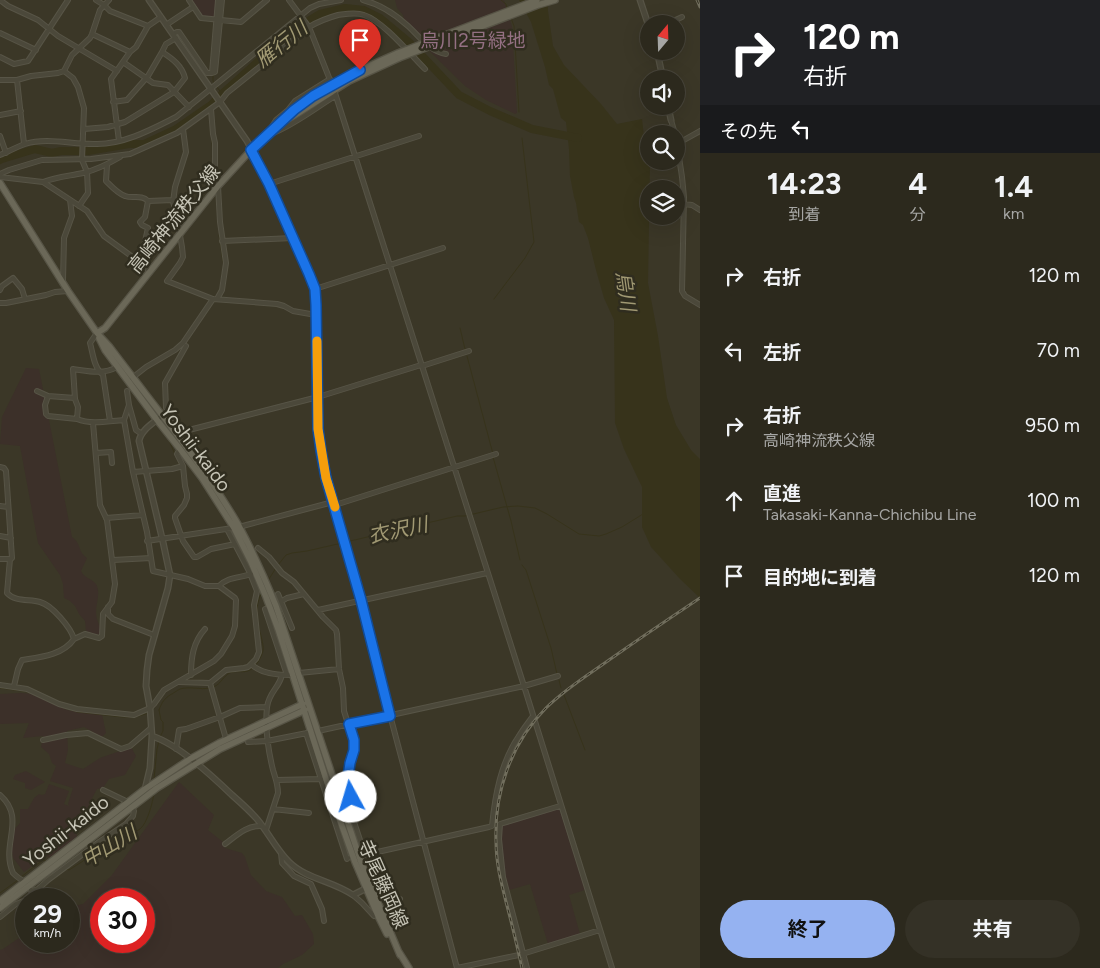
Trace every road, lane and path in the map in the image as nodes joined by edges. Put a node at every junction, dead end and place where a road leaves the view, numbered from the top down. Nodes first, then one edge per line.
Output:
1 (0, 0) edge
2 (68, 0) edge
3 (96, 0) edge
4 (109, 0) edge
5 (149, 0) edge
6 (189, 0) edge
7 (218, 0) edge
8 (222, 0) edge
9 (267, 0) edge
10 (289, 0) edge
11 (341, 0) edge
12 (363, 0) edge
13 (376, 0) edge
14 (549, 0) edge
15 (555, 0) edge
16 (640, 0) edge
17 (538, 2) edge
18 (104, 5) junction
19 (378, 5) junction
20 (193, 7) junction
21 (301, 15) junction
22 (645, 15) edge
23 (161, 17) junction
24 (218, 20) junction
25 (166, 25) junction
26 (148, 26) junction
27 (309, 27) junction
28 (49, 30) junction
29 (0, 33) edge
30 (92, 34) junction
31 (174, 36) junction
32 (79, 48) junction
33 (36, 50) junction
34 (130, 52) junction
35 (162, 52) junction
36 (446, 54) dead end
37 (0, 57) edge
38 (123, 62) junction
39 (425, 69) dead end
40 (64, 71) junction
41 (117, 71) junction
42 (146, 78) junction
43 (0, 80) edge
44 (17, 80) junction
45 (210, 88) junction
46 (174, 92) junction
47 (113, 102) junction
48 (220, 102) junction
49 (189, 107) junction
50 (211, 109) junction
51 (21, 111) junction
52 (0, 115) edge
53 (670, 115) edge
54 (671, 120) joint
55 (116, 125) junction
56 (672, 125) edge
57 (84, 129) junction
58 (183, 129) junction
59 (700, 131) edge
60 (266, 135) junction
61 (0, 136) edge
62 (419, 136) dead end
63 (685, 139) edge
64 (119, 142) junction
65 (24, 144) junction
66 (83, 144) junction
67 (251, 150) junction
68 (6, 153) junction
69 (0, 155) edge
70 (121, 156) junction
71 (354, 156) junction
72 (82, 160) junction
73 (106, 165) junction
74 (87, 172) junction
75 (0, 176) edge
76 (43, 182) junction
77 (0, 184) edge
78 (269, 184) junction
79 (218, 186) junction
80 (70, 200) junction
81 (148, 200) junction
82 (173, 200) junction
83 (685, 204) edge
84 (79, 206) junction
85 (700, 210) edge
86 (684, 225) edge
87 (180, 235) junction
88 (293, 238) junction
89 (222, 241) junction
90 (443, 248) dead end
91 (138, 261) junction
92 (390, 265) junction
93 (150, 271) junction
94 (63, 284) junction
95 (315, 289) junction
96 (0, 290) edge
97 (68, 291) junction
98 (25, 299) junction
99 (215, 299) junction
100 (0, 303) edge
101 (700, 305) edge
102 (316, 315) junction
103 (97, 333) junction
104 (186, 346) dead end
105 (469, 351) dead end
106 (422, 366) junction
107 (117, 367) junction
108 (99, 373) junction
109 (132, 378) junction
110 (37, 391) dead end
111 (127, 391) dead end
112 (48, 396) junction
113 (318, 397) junction
114 (75, 398) junction
115 (130, 406) junction
116 (168, 411) junction
117 (159, 418) junction
118 (78, 419) junction
119 (124, 420) junction
120 (110, 421) junction
121 (93, 423) junction
122 (142, 434) junction
123 (180, 449) junction
124 (96, 452) junction
125 (496, 454) dead end
126 (112, 463) dead end
127 (183, 466) junction
128 (0, 467) edge
129 (454, 467) junction
130 (146, 470) junction
131 (133, 472) junction
132 (334, 503) junction
133 (0, 506) edge
134 (8, 507) junction
135 (143, 515) junction
136 (106, 518) junction
137 (233, 528) junction
138 (181, 535) junction
139 (0, 536) edge
140 (11, 538) junction
141 (162, 538) junction
142 (148, 541) junction
143 (235, 544) junction
144 (258, 548) dead end
145 (151, 558) junction
146 (0, 559) edge
147 (10, 559) junction
148 (113, 560) junction
149 (487, 573) junction
150 (251, 574) junction
151 (170, 575) junction
152 (219, 586) junction
153 (278, 594) dead end
154 (304, 594) junction
155 (361, 600) junction
156 (282, 601) junction
157 (108, 607) junction
158 (265, 609) dead end
159 (318, 610) junction
160 (292, 628) dead end
161 (205, 629) dead end
162 (154, 635) junction
163 (74, 639) junction
164 (251, 664) junction
165 (339, 669) junction
166 (299, 673) junction
167 (191, 675) junction
168 (282, 675) junction
169 (290, 675) junction
170 (558, 676) dead end
171 (180, 682) junction
172 (210, 683) junction
173 (0, 685) edge
174 (14, 686) junction
175 (524, 686) junction
176 (309, 705) junction
177 (267, 707) junction
178 (150, 708) junction
179 (302, 708) junction
180 (390, 716) junction
181 (533, 716) junction
182 (220, 717) junction
183 (267, 724) junction
184 (349, 724) junction
185 (152, 728) junction
186 (312, 732) junction
187 (157, 738) junction
188 (226, 739) junction
189 (43, 740) dead end
190 (267, 741) junction
191 (248, 742) dead end
192 (176, 749) junction
193 (190, 759) junction
194 (196, 763) junction
195 (321, 779) junction
196 (276, 780) junction
197 (149, 789) junction
198 (103, 790) dead end
199 (0, 796) edge
200 (130, 805) junction
201 (560, 806) junction
202 (273, 809) junction
203 (309, 813) dead end
204 (264, 828) junction
205 (424, 842) junction
206 (225, 844) dead end
207 (282, 853) junction
208 (372, 854) junction
209 (348, 858) dead end
210 (382, 881) junction
211 (26, 885) junction
212 (28, 888) edge
213 (369, 888) junction
214 (353, 895) junction
215 (400, 898) dead end
216 (0, 901) edge
217 (15, 905) edge
218 (0, 908) edge
219 (374, 916) dead end
220 (0, 917) edge
221 (324, 921) dead end
222 (600, 930) junction
223 (524, 953) junction
224 (409, 968) edge
225 (527, 968) edge
226 (612, 968) edge

1 - 28 street
2 - 28 street
3 - 18 street
4 - 18 street
5 - 23 street
6 - 20 street
7 - 24 street
8 - 24 street
9 - 24 street
10 - 21 street
11 - 21 street
12 - 19 street
13 - 19 street
14 - 17 main road
15 - 17 main road
16 - 22 street
17 - 60 main road, 高崎神流秩父線, bridge
18 - 26 street
18 - 30 street
19 - 36 street
20 - 24 street
20 - 25 street
21 - 27 street
21 - 45 street
23 - 25 street
23 - 26 street
24 - 31 street
25 - 31 street
26 - 34 street
27 - 39 street
27 - 48 street
27 - 60 street
28 - 32 street
28 - 33 street
29 - 33 street
30 - 32 street
30 - 34 street
31 - 35 street
31 - 45 street
32 - 40 street
32 - 41 street
33 - 37 street
34 - 38 street
35 - 42 street
35 - 46 street
38 - 41 street
38 - 42 street
40 - 44 street
40 - 57 street
41 - 47 street
42 - 46 street
42 - 47 street
43 - 44 street
44 - 51 street
45 - 48 street
45 - 49 street
46 - 49 street
46 - 55 street
47 - 55 street
48 - 50 street
48 - 67 street
49 - 64 street
50 - 58 street
50 - 79 street
51 - 52 street
51 - 65 street
53 - 54 street
54 - 56 street
55 - 57 street
55 - 64 street
57 - 66 street
58 - 70 street
58 - 82 street
59 - 63 street
60 - 67 main road, 高崎神流秩父線
60 - 71 street
61 - 68 street
62 - 71 street
64 - 66 street
65 - 66 street
65 - 68 street
66 - 72 street
67 - 78 street
67 - 79 main road, 高崎神流秩父線
68 - 69 street
70 - 72 street
70 - 73 street
71 - 78 street
71 - 92 street
72 - 74 street
72 - 75 street
73 - 74 street
73 - 81 street
74 - 76 street
74 - 84 street
75 - 76 street
76 - 80 street
77 - 94 main road, Yoshii-kaido
78 - 88 street
79 - 87 main road, 高崎神流秩父線
79 - 89 street
80 - 84 street
80 - 94 street
81 - 82 street
81 - 91 street
82 - 87 street
83 - 85 street
84 - 91 street
86 - 101 street
87 - 93 main road, 高崎神流秩父線
87 - 99 street
88 - 89 street
88 - 95 street
89 - 99 street
90 - 92 street
91 - 93 street
92 - 95 street
92 - 106 street
93 - 103 main road, 高崎神流秩父線
94 - 97 main road, Yoshii-kaido
95 - 102 street
96 - 98 street
97 - 98 street
97 - 103 main road, Yoshii-kaido
98 - 100 street
99 - 102 street
99 - 109 street
102 - 113 street
103 - 107 main road, Yoshii-kaido
103 - 108 street
103 - 109 main road, Yoshii-kaido
104 - 116 street
105 - 106 street
106 - 113 street
106 - 129 street
107 - 108 street
107 - 117 main road, Yoshii-kaido
108 - 114 street
108 - 120 street
109 - 117 main road, Yoshii-kaido
110 - 112 street
111 - 115 street
112 - 114 street
112 - 118 street
113 - 116 street
113 - 132 street
114 - 118 street
115 - 119 street
115 - 122 street
116 - 117 street
117 - 122 street
117 - 123 main road, Yoshii-kaido
117 - 137 main road, Yoshii-kaido
118 - 121 street
119 - 120 street
119 - 131 street
120 - 121 street
121 - 124 street
122 - 130 street
123 - 127 street
123 - 137 main road, Yoshii-kaido
124 - 126 street
124 - 136 street
125 - 129 street
127 - 130 street
127 - 138 street
128 - 134 street
129 - 132 street
129 - 149 street
130 - 131 street
130 - 141 street
131 - 135 street
132 - 137 street
132 - 155 street
133 - 134 street
134 - 140 street
135 - 136 street
135 - 142 street
136 - 148 street
137 - 138 street
137 - 143 street
137 - 166 main road, Yoshii-kaido
137 - 169 main road, Yoshii-kaido
138 - 141 street
138 - 143 street
139 - 140 street
140 - 147 street
141 - 142 street
141 - 151 street
142 - 145 street
143 - 150 street
144 - 154 street
145 - 148 street
145 - 151 street
146 - 147 street
147 - 163 street
148 - 157 street
149 - 155 street
149 - 175 street
150 - 152 street
150 - 164 street
151 - 152 street
151 - 162 street
152 - 167 street
153 - 156 street
154 - 156 street
154 - 159 street
155 - 159 street
155 - 180 street
156 - 160 street
157 - 162 street
157 - 163 street
158 - 169 street
159 - 165 street
161 - 167 street
162 - 178 street
163 - 174 street
164 - 168 street
164 - 172 street
165 - 166 street
165 - 184 street
166 - 176 main road
167 - 171 street
168 - 169 street
168 - 177 street
169 - 179 main road
170 - 175 street
171 - 172 street
171 - 178 street
172 - 182 street
173 - 174 street
174 - 178 street
175 - 180 street
175 - 181 street
176 - 179 main road
176 - 186 main road, 寺尾藤岡線
177 - 182 street
177 - 183 street
178 - 185 street
179 - 183 main road
179 - 186 main road, 寺尾藤岡線
180 - 184 street
180 - 205 street
181 - 201 street
181 - 205 street
182 - 188 street
182 - 192 street
183 - 188 main road
183 - 190 street
183 - 194 main road
184 - 186 street
184 - 208 street
185 - 187 street
185 - 189 street
186 - 190 street
186 - 195 street
186 - 213 main road, 寺尾藤岡線
187 - 192 street
187 - 197 street
188 - 193 main road
190 - 191 street
190 - 196 street
192 - 193 street
193 - 194 street
193 - 197 main road
194 - 197 main road
194 - 204 street
195 - 196 street
195 - 209 street
196 - 202 street
197 - 200 main road, Yoshii-kaido
198 - 200 street
199 - 211 street
200 - 211 main road, Yoshii-kaido
200 - 211 street
201 - 222 street
201 - 223 street
202 - 203 street
202 - 204 street
204 - 206 street
204 - 207 street
205 - 208 street
205 - 223 street
207 - 214 street
207 - 221 street
208 - 210 street
210 - 213 street
210 - 215 street
211 - 212 street
211 - 216 main road, Yoshii-kaido
211 - 218 main road, Yoshii-kaido
213 - 214 street
213 - 224 main road, 寺尾藤岡線
214 - 219 street
217 - 220 street
222 - 223 street
222 - 226 street
223 - 225 street

